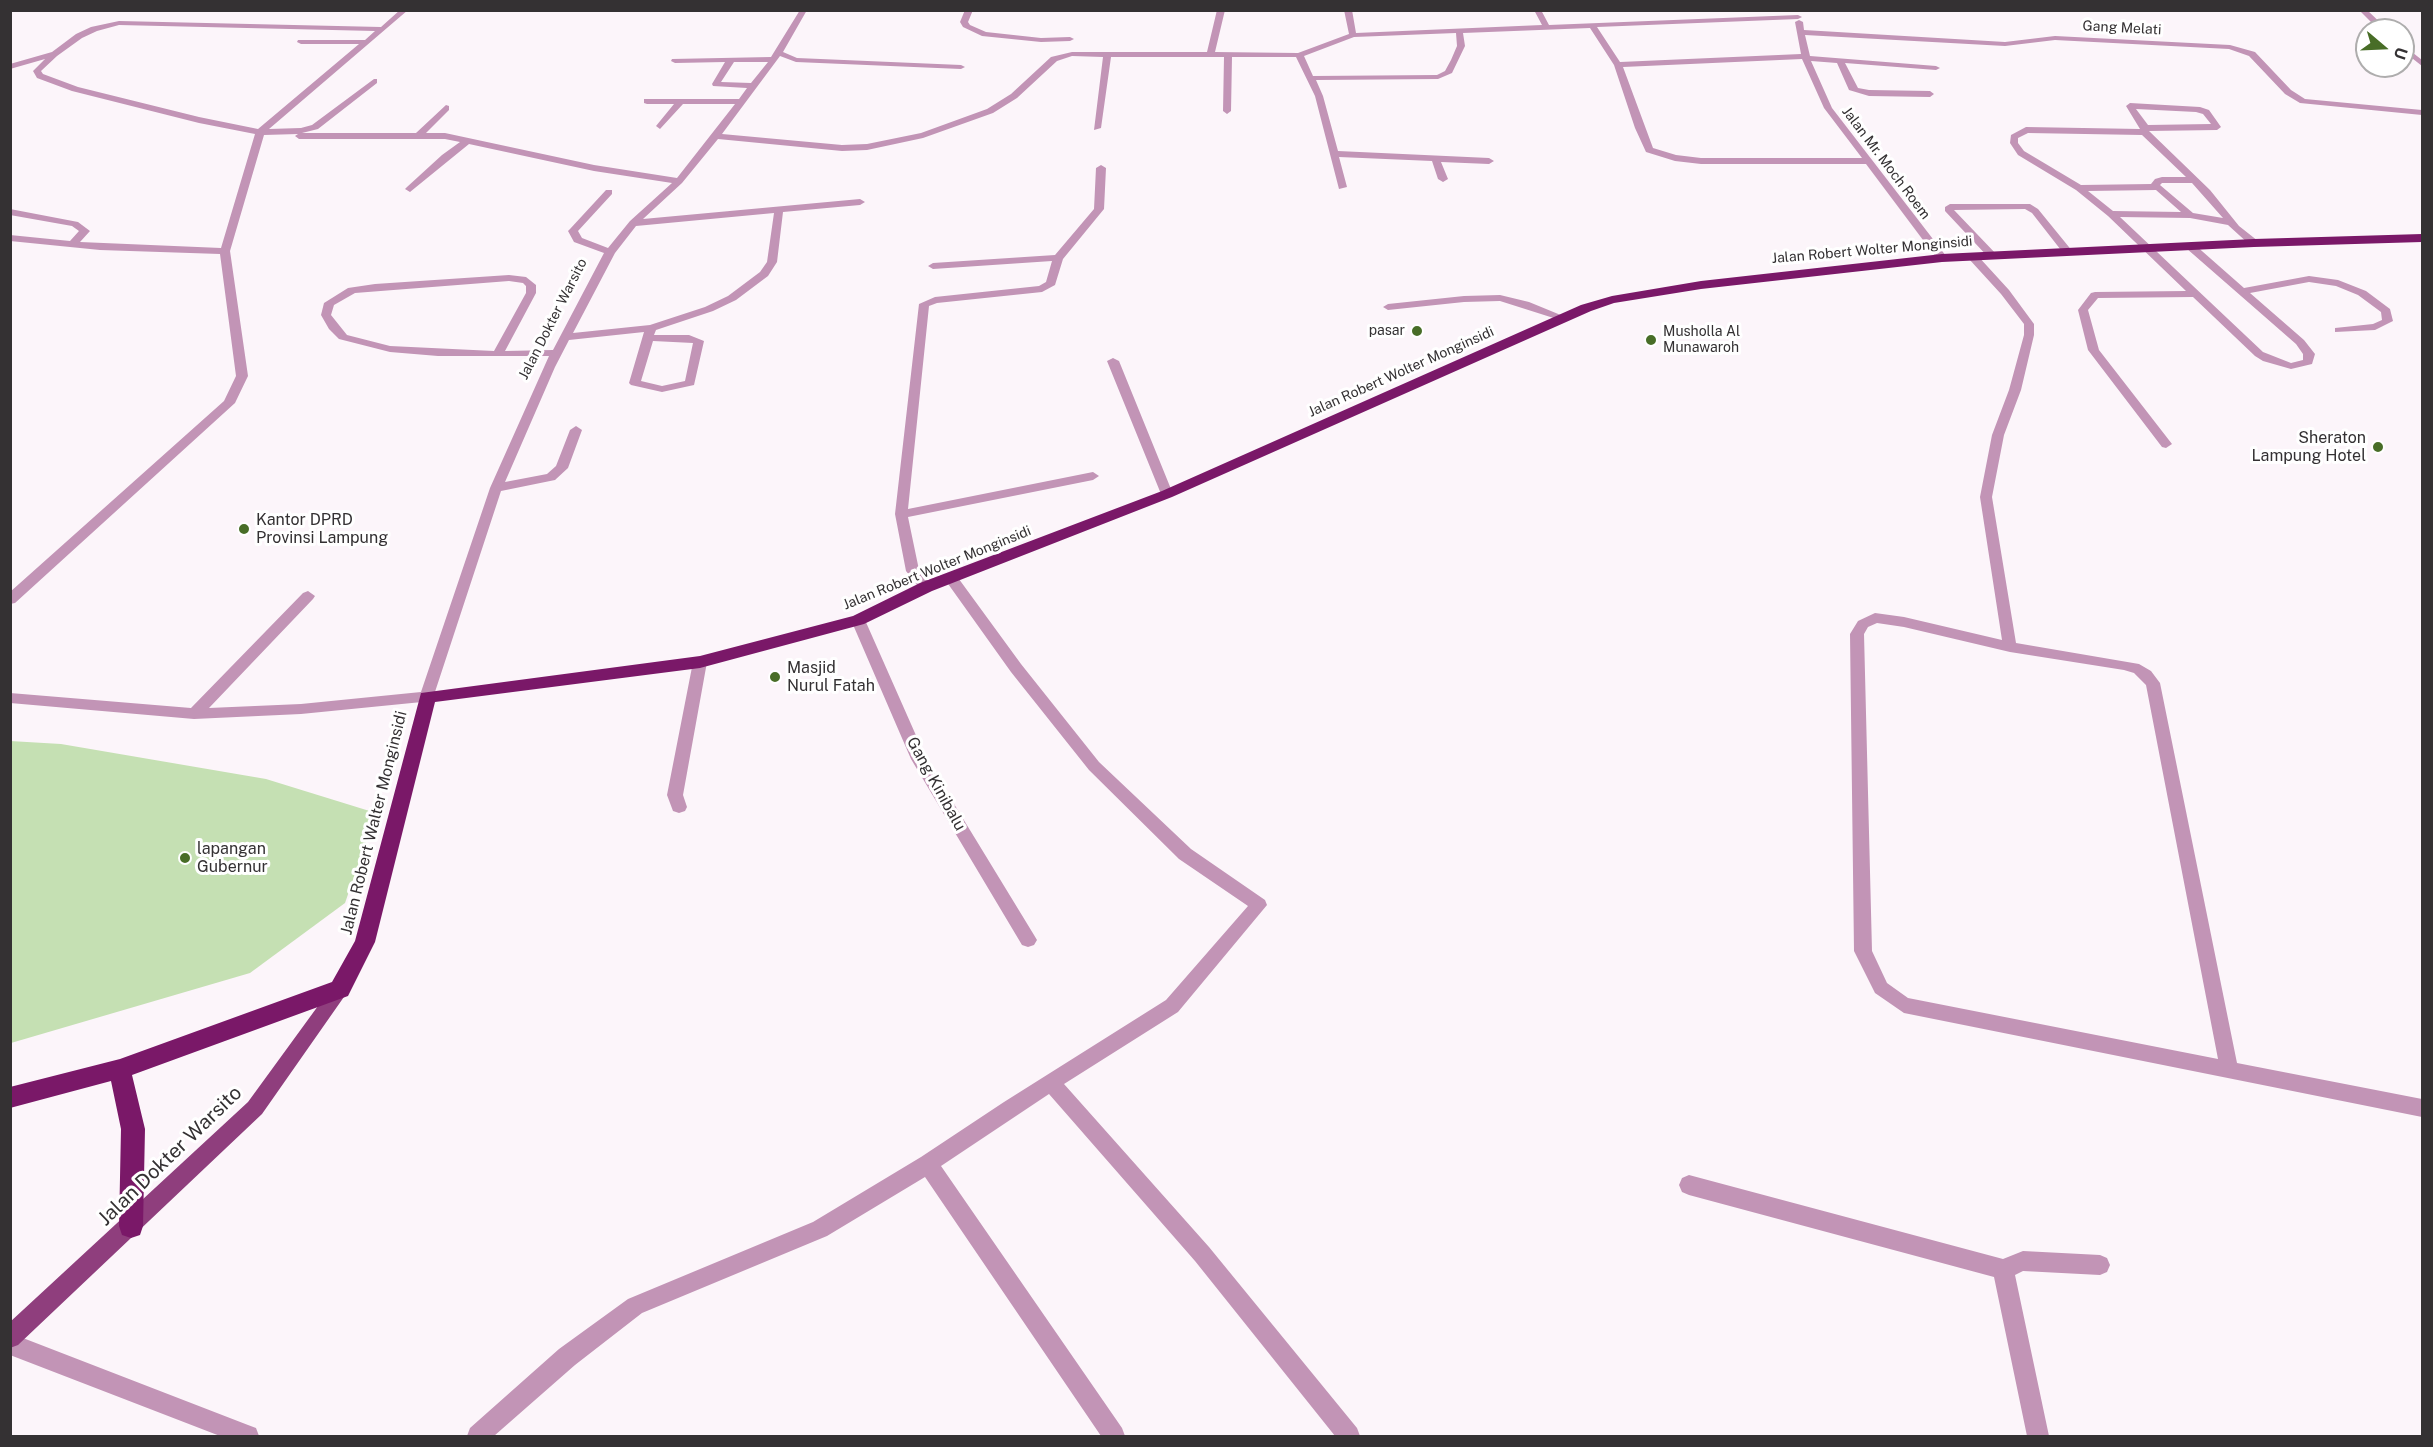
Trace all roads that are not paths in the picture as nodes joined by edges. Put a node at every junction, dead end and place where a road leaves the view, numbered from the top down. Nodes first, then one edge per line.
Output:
1 (405, 10) edge
2 (804, 10) edge
3 (969, 10) edge
4 (1221, 10) edge
5 (1348, 10) edge
6 (1538, 10) edge
7 (1798, 14) edge
8 (1592, 24) junction
9 (1546, 26) junction
10 (383, 29) junction
11 (1459, 29) junction
12 (1800, 32) junction
13 (1353, 35) junction
14 (1070, 39) dead end
15 (301, 42) dead end
16 (368, 42) junction
17 (1108, 53) junction
18 (54, 54) junction
19 (1211, 54) junction
20 (1299, 54) junction
21 (1228, 55) junction
22 (775, 56) junction
23 (1806, 57) junction
24 (731, 60) junction
25 (675, 61) dead end
26 (1840, 61) junction
27 (1618, 65) junction
28 (10, 67) edge
29 (961, 67) dead end
30 (1936, 68) dead end
31 (1311, 78) junction
32 (374, 81) dead end
33 (753, 86) junction
34 (1930, 94) dead end
35 (646, 101) dead end
36 (681, 101) junction
37 (741, 102) junction
38 (446, 108) dead end
39 (1227, 111) dead end
40 (2422, 113) edge
41 (660, 126) dead end
42 (1097, 128) dead end
43 (2144, 130) junction
44 (260, 134) junction
45 (418, 136) junction
46 (716, 136) junction
47 (466, 142) junction
48 (1334, 154) junction
49 (1436, 159) junction
50 (1489, 161) dead end
51 (1866, 161) junction
52 (1101, 168) dead end
53 (1443, 179) dead end
54 (2194, 180) junction
55 (679, 181) junction
56 (1342, 187) dead end
57 (2154, 187) junction
58 (2079, 188) junction
59 (410, 189) dead end
60 (609, 192) dead end
61 (860, 202) dead end
62 (779, 209) junction
63 (10, 212) edge
64 (2111, 214) junction
65 (2190, 215) junction
66 (2230, 222) junction
67 (633, 223) junction
68 (10, 238) edge
69 (2422, 238) edge
70 (2254, 243) junction
71 (73, 244) junction
72 (2190, 246) junction
73 (2145, 248) junction
74 (225, 251) junction
75 (610, 252) junction
76 (2068, 252) junction
77 (1994, 256) junction
78 (1973, 257) junction
79 (1058, 258) junction
80 (1942, 258) junction
81 (933, 266) dead end
82 (2242, 291) junction
83 (2194, 294) junction
84 (1388, 307) dead end
85 (1563, 318) junction
86 (2339, 330) dead end
87 (650, 333) junction
88 (564, 337) junction
89 (556, 353) junction
90 (498, 354) junction
91 (1113, 361) dead end
92 (576, 430) dead end
93 (2166, 444) dead end
94 (1093, 476) dead end
95 (496, 488) junction
96 (1167, 494) junction
97 (901, 514) junction
98 (951, 578) junction
99 (926, 587) junction
100 (308, 596) dead end
101 (10, 600) edge
102 (858, 620) junction
103 (2010, 647) junction
104 (700, 662) junction
105 (427, 697) junction
106 (10, 698) edge
107 (194, 714) junction
108 (679, 807) dead end
109 (1028, 939) dead end
110 (340, 989) junction
111 (2229, 1068) junction
112 (120, 1069) junction
113 (1051, 1083) junction
114 (10, 1098) edge
115 (2422, 1108) edge
116 (928, 1164) junction
117 (1689, 1185) dead end
118 (131, 1226) junction
119 (2100, 1265) dead end
120 (2003, 1269) junction
121 (10, 1337) edge
122 (10, 1344) edge
123 (248, 1437) edge
124 (478, 1437) edge
125 (1114, 1437) edge
126 (1349, 1437) edge
127 (2038, 1437) edge

1 - 10 street
2 - 22 street, Jalan Dokter Warsito
3 - 14 street
4 - 19 street
5 - 13 street
6 - 9 street
7 - 8 street
7 - 12 street, Jalan Mr. Moch Roem
8 - 9 street
8 - 27 street
9 - 11 street
10 - 16 street
10 - 18 street
11 - 13 street
11 - 31 street
12 - 23 street, Jalan Mr. Moch Roem
12 - 40 street, Gang Melati
13 - 20 street
15 - 16 street
16 - 44 street
17 - 19 street
17 - 42 street
17 - 46 street
18 - 28 street
18 - 44 street
19 - 21 street
20 - 21 street
20 - 31 street
21 - 39 street
22 - 24 street
22 - 29 street
22 - 33 street, Jalan Dokter Warsito
23 - 26 street
23 - 27 street
23 - 51 street, Jalan Mr. Moch Roem
24 - 25 street
24 - 33 street
26 - 30 street
26 - 34 street
27 - 51 street
31 - 48 street
32 - 44 street
33 - 37 street, Jalan Dokter Warsito
35 - 36 street
36 - 37 street
36 - 41 street
37 - 46 street, Jalan Dokter Warsito
38 - 45 street
43 - 43 street
43 - 54 street
43 - 58 street
44 - 45 street
44 - 74 street
45 - 47 street
46 - 55 street, Jalan Dokter Warsito
47 - 55 street
47 - 59 street
48 - 49 street
48 - 56 street
49 - 50 street
49 - 53 street
51 - 80 street, Jalan Mr. Moch Roem
52 - 79 street
54 - 57 street
54 - 66 street
55 - 67 street, Jalan Dokter Warsito
57 - 58 street
57 - 65 street
58 - 64 street
60 - 75 street
61 - 62 street
62 - 67 street
62 - 87 street
63 - 71 street
64 - 65 street
64 - 73 street
65 - 66 street
66 - 70 street
67 - 75 street, Jalan Dokter Warsito
68 - 71 street
69 - 70 highway, Jalan Robert Wolter Monginsidi
70 - 72 highway, Jalan Robert Wolter Monginsidi
71 - 74 street
72 - 73 highway, Jalan Robert Wolter Monginsidi
72 - 82 street
73 - 76 highway, Jalan Robert Wolter Monginsidi
73 - 83 street
74 - 101 street
75 - 88 street, Jalan Dokter Warsito
76 - 77 highway, Jalan Robert Wolter Monginsidi
76 - 77 street
77 - 78 highway, Jalan Robert Wolter Monginsidi
78 - 80 highway, Jalan Robert Wolter Monginsidi
78 - 103 street
79 - 81 street
79 - 97 street
80 - 85 highway, Jalan Robert Wolter Monginsidi
82 - 83 street
82 - 86 street
83 - 93 street
84 - 85 street
85 - 96 highway, Jalan Robert Wolter Monginsidi
87 - 87 street
87 - 88 street
88 - 89 street, Jalan Dokter Warsito
89 - 90 street
89 - 95 street, Jalan Dokter Warsito
90 - 90 street
91 - 96 street
92 - 95 street
94 - 97 street
95 - 105 street, Jalan Dokter Warsito
96 - 98 highway, Jalan Robert Wolter Monginsidi
97 - 99 street
98 - 99 highway, Jalan Robert Wolter Monginsidi
98 - 113 street
99 - 102 highway, Jalan Robert Wolter Monginsidi
100 - 107 street
102 - 104 highway, Jalan Robert Wolter Monginsidi
102 - 109 street, Gang Kinibalu
103 - 111 street
103 - 111 street
104 - 105 highway, Jalan Robert Wolter Monginsidi
104 - 108 street
105 - 107 street
105 - 110 highway, Jalan Robert Walter Monginsidi
106 - 107 street
110 - 112 highway
110 - 118 main road, Jalan Dokter Warsito
111 - 115 street
112 - 114 highway
112 - 118 highway
113 - 116 street
113 - 126 street
116 - 124 street
116 - 125 street
117 - 120 street
118 - 121 main road, Jalan Dokter Warsito
119 - 120 street
120 - 127 street
122 - 123 street

